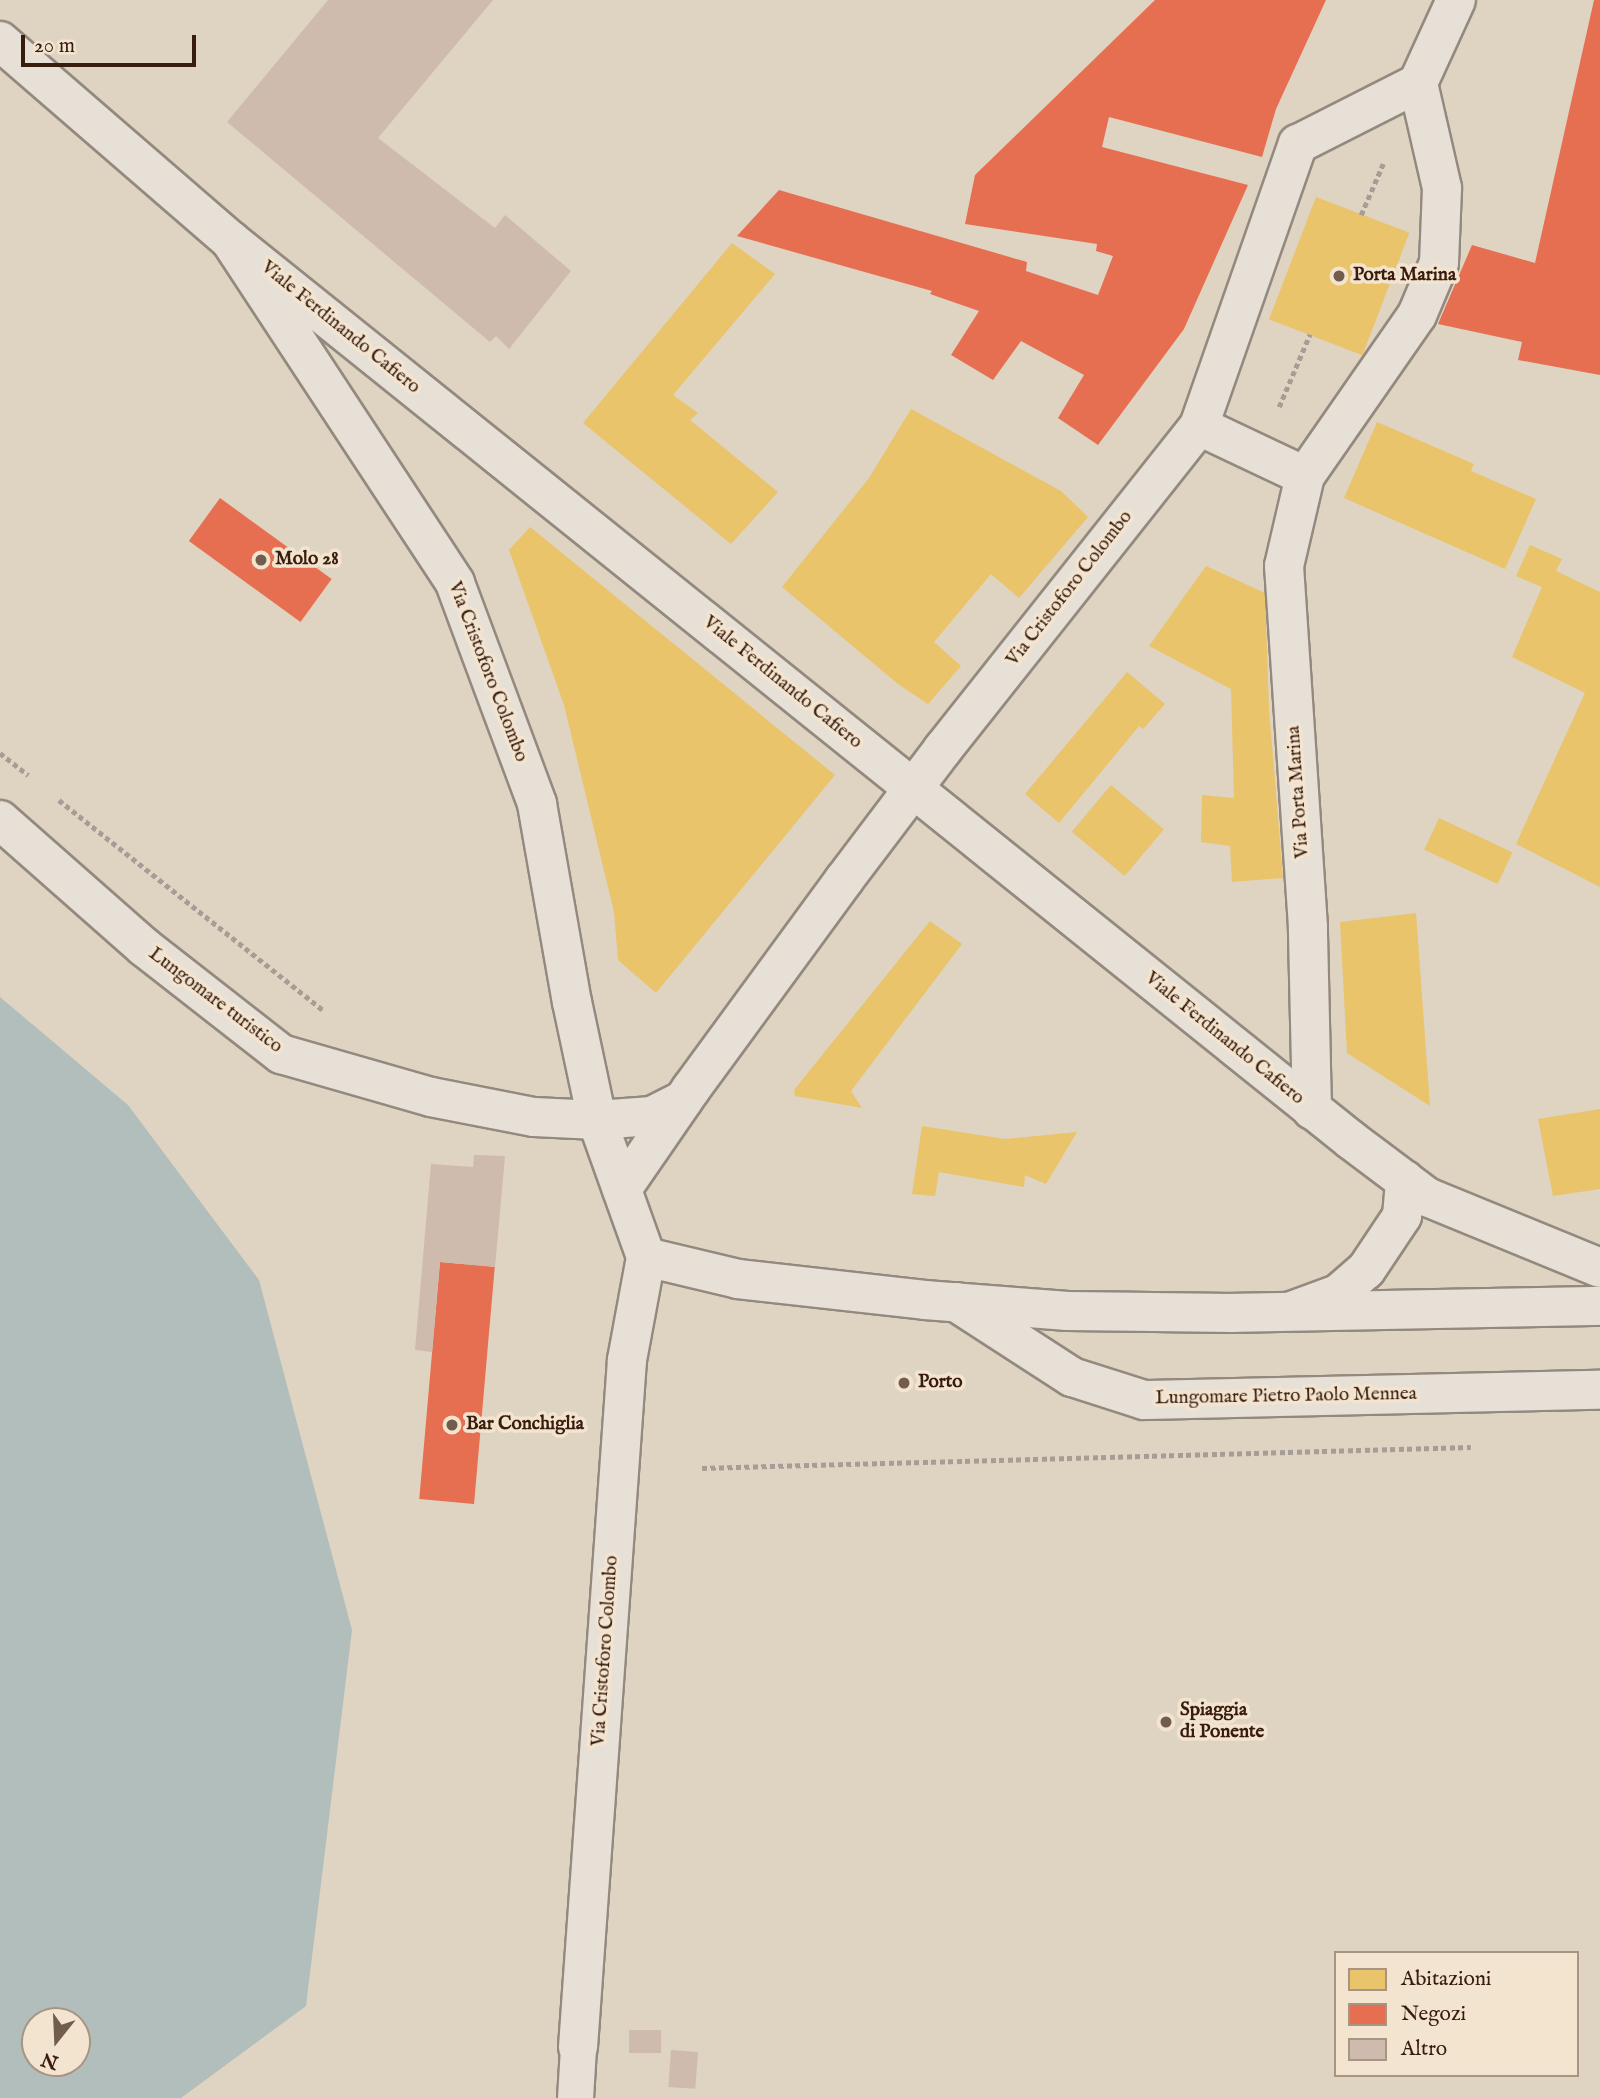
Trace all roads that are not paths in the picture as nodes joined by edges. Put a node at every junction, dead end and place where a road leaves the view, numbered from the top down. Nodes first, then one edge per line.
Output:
1 (1456, 0) edge
2 (0, 41) edge
3 (1418, 83) junction
4 (230, 240) junction
5 (1199, 426) junction
6 (1305, 476) junction
7 (914, 789) junction
8 (0, 820) edge
9 (683, 1100) junction
10 (1312, 1110) junction
11 (597, 1120) junction
12 (1405, 1180) junction
13 (622, 1189) junction
14 (646, 1256) junction
15 (1600, 1268) edge
16 (956, 1302) junction
17 (1600, 1306) edge
18 (1289, 1312) junction
19 (1600, 1390) edge
20 (578, 2047) joint
21 (575, 2098) edge

1 - 3 street
2 - 4 street, Viale Ferdinando Cafiero
3 - 5 street, Via Cristoforo Colombo
3 - 6 street, Via Porta Marina
4 - 7 street, Viale Ferdinando Cafiero
4 - 11 street, Via Cristoforo Colombo
5 - 6 street
5 - 7 street, Via Cristoforo Colombo
6 - 10 street, Via Porta Marina
7 - 9 street, Via Cristoforo Colombo
7 - 10 street, Viale Ferdinando Cafiero
8 - 11 street, Lungomare turistico
9 - 11 street, Via Cristoforo Colombo
9 - 13 street, Via Cristoforo Colombo
10 - 12 street, Viale Ferdinando Cafiero
11 - 13 street, Via Cristoforo Colombo
12 - 15 street, Viale Ferdinando Cafiero
12 - 18 street, Lungomare Pietro Paolo Mennea
13 - 14 street
14 - 16 street, Lungomare Pietro Paolo Mennea
14 - 20 street, Via Cristoforo Colombo
16 - 18 street, Lungomare Pietro Paolo Mennea
16 - 19 street, Lungomare Pietro Paolo Mennea
17 - 18 street, Lungomare Pietro Paolo Mennea
20 - 21 lane

